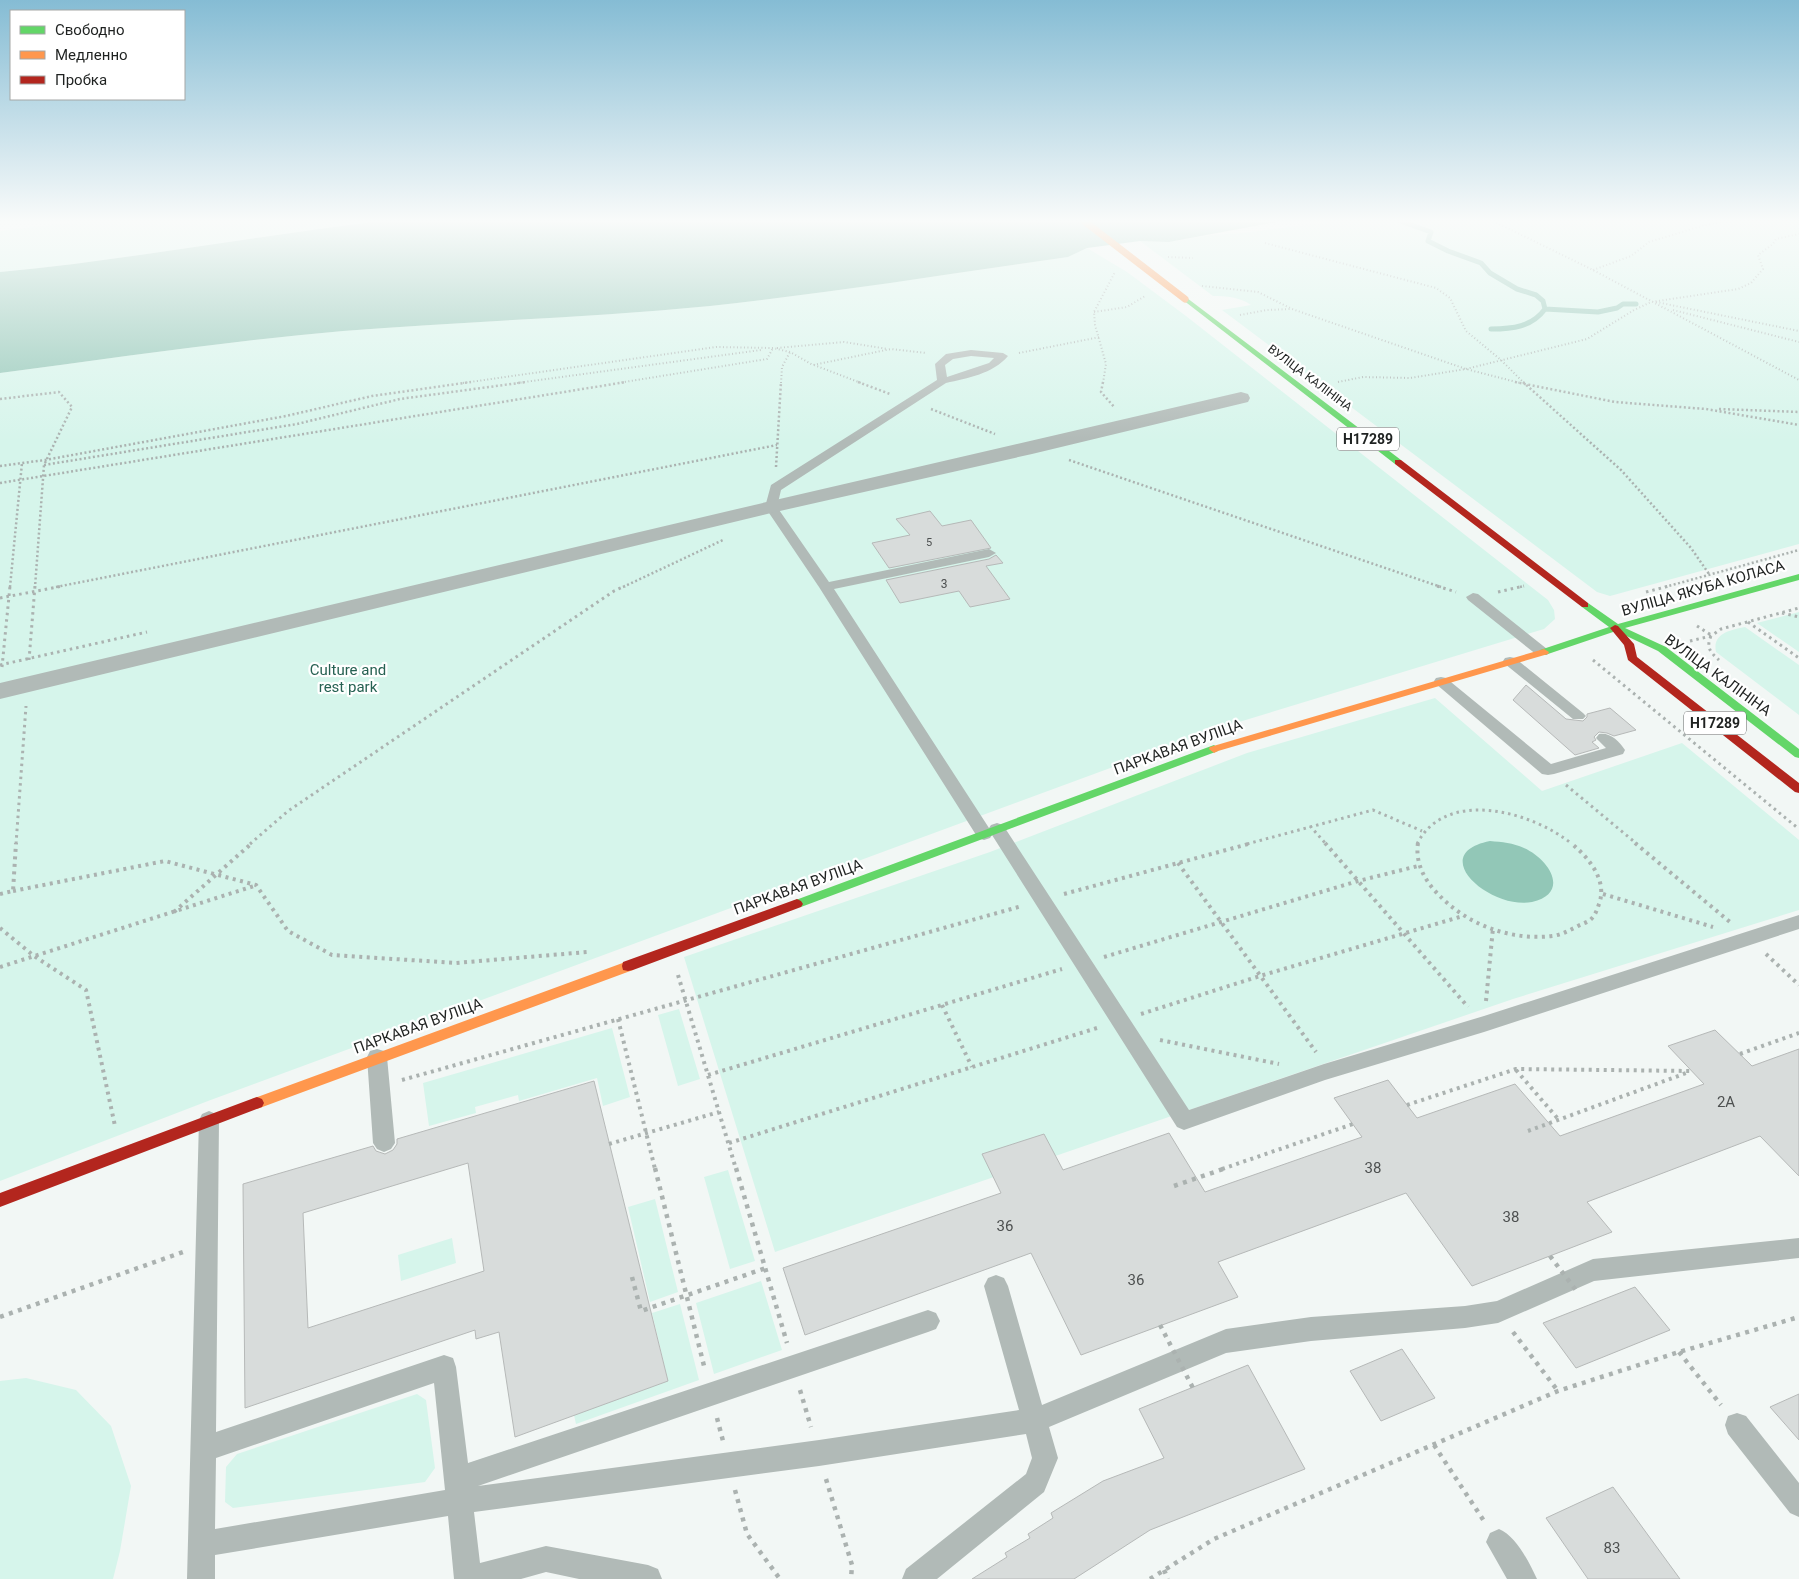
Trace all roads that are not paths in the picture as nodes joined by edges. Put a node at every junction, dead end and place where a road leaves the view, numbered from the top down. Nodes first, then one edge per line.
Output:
1 (1179, 295) edge
2 (942, 381) junction
3 (1241, 398) dead end
4 (773, 497) junction
5 (990, 553) dead end
6 (1799, 577) edge
7 (826, 588) junction
8 (1473, 598) dead end
9 (1616, 628) junction
10 (1542, 652) junction
11 (1510, 661) junction
12 (1441, 681) junction
13 (1, 682) edge
14 (1578, 716) dead end
15 (1604, 738) dead end
16 (1799, 754) edge
17 (1799, 789) edge
18 (991, 831) junction
19 (1799, 922) edge
20 (377, 1057) junction
21 (209, 1120) junction
22 (384, 1143) dead end
23 (0, 1200) edge
24 (1799, 1248) edge
25 (996, 1286) dead end
26 (928, 1321) dead end
27 (1035, 1420) junction
28 (1737, 1426) road end
29 (204, 1449) junction
30 (458, 1491) junction
31 (1799, 1504) edge
32 (1498, 1542) road end
33 (203, 1544) junction
34 (201, 1579) edge
35 (469, 1579) edge
36 (648, 1579) edge
37 (916, 1579) edge
38 (1523, 1579) edge

1 - 9 main road, ВУЛІЦА КАЛІНІНА / Н17289, bridge
2 - 2 lane
2 - 4 lane
3 - 4 street
4 - 7 lane
4 - 13 street
5 - 7 lane
6 - 9 main road, ВУЛІЦА ЯКУБА КОЛАСА
7 - 18 lane
8 - 10 lane
9 - 10 main road, ПАРКАВАЯ ВУЛІЦА
9 - 16 main road, ВУЛІЦА КАЛІНІНА / Н17289
9 - 17 main road, ВУЛІЦА КАЛІНІНА / Н17289
10 - 11 main road, ПАРКАВАЯ ВУЛІЦА
11 - 12 main road, ПАРКАВАЯ ВУЛІЦА
11 - 14 lane
12 - 15 lane
12 - 18 main road, ПАРКАВАЯ ВУЛІЦА
18 - 19 lane
18 - 20 main road, ПАРКАВАЯ ВУЛІЦА
20 - 21 main road, ПАРКАВАЯ ВУЛІЦА
20 - 22 lane
21 - 23 main road, ПАРКАВАЯ ВУЛІЦА
21 - 29 lane
24 - 27 lane
25 - 27 lane
26 - 30 lane
27 - 30 lane
27 - 37 lane
28 - 31 lane
29 - 30 lane
29 - 33 lane
30 - 33 lane
30 - 35 lane
32 - 38 lane
33 - 34 lane
35 - 36 lane

